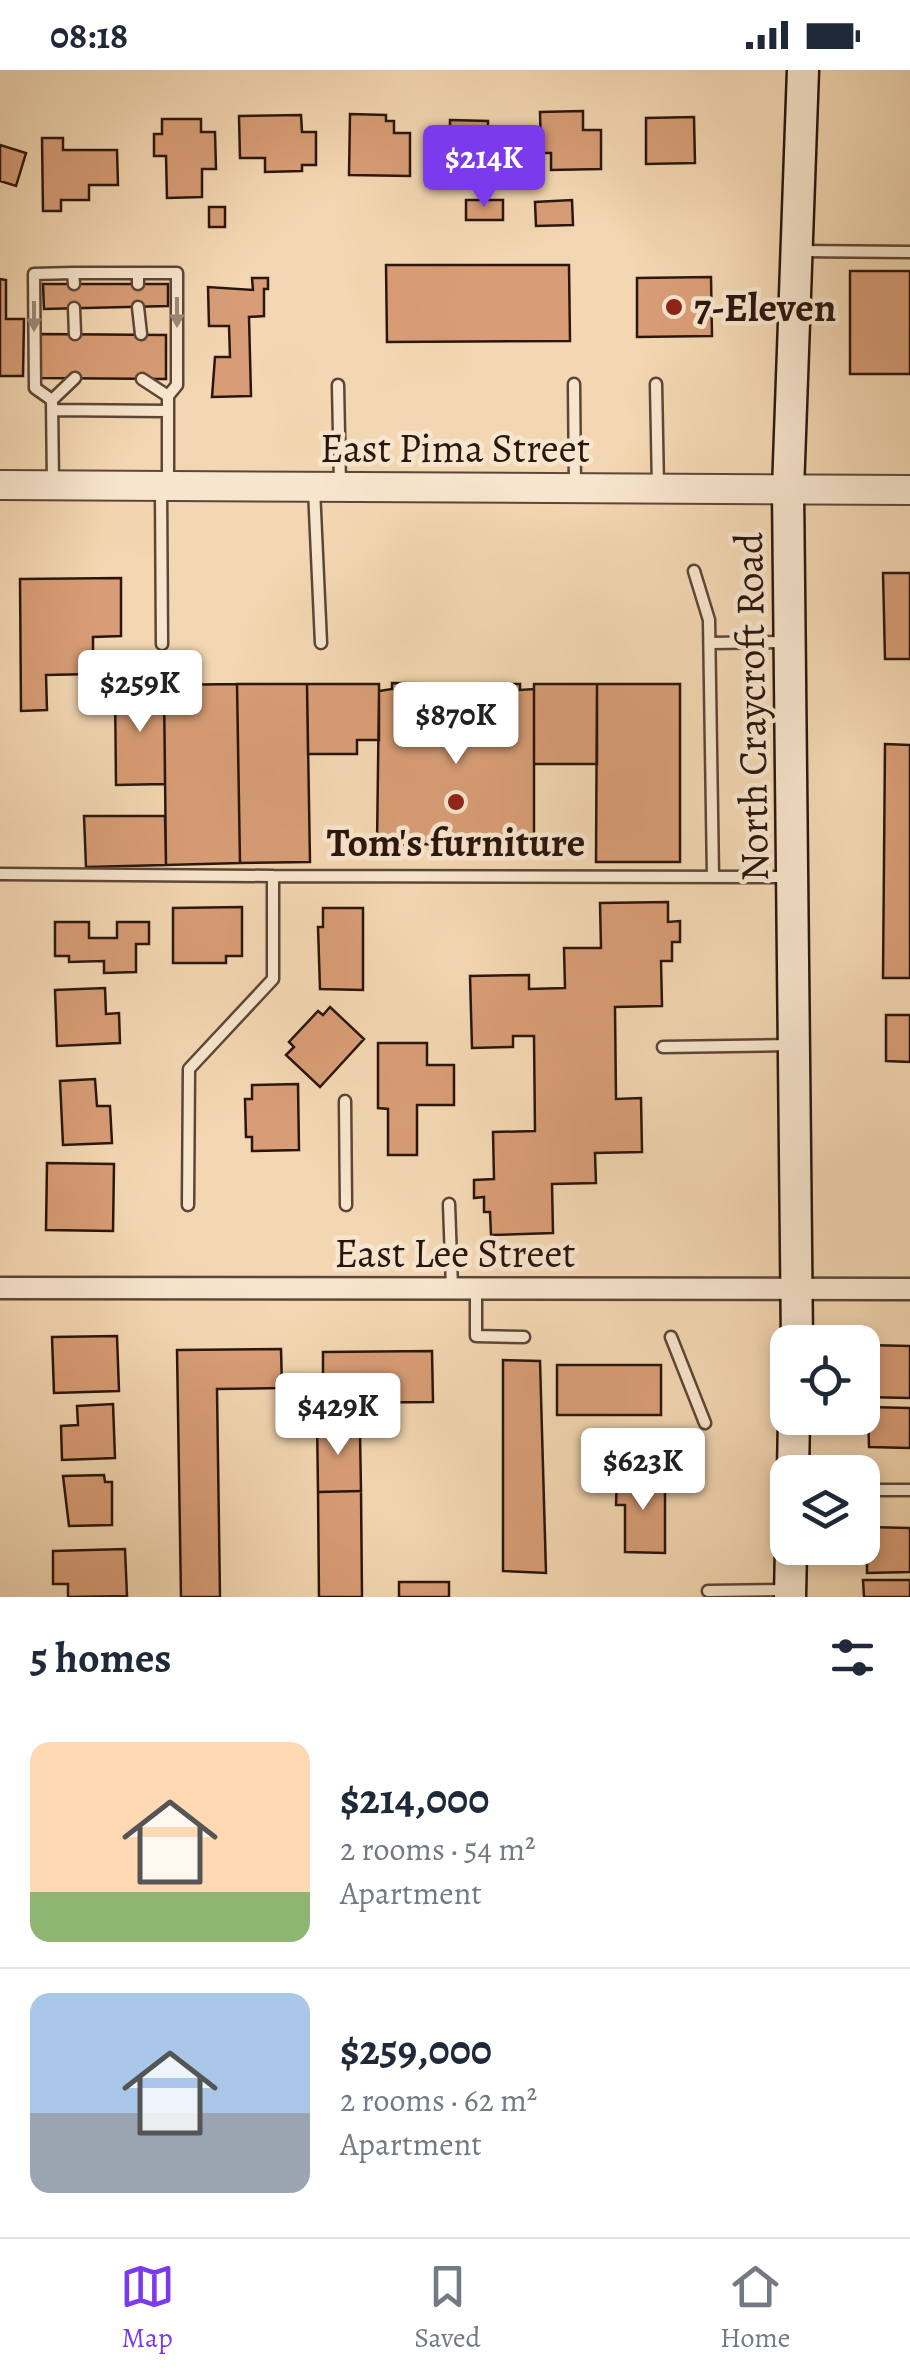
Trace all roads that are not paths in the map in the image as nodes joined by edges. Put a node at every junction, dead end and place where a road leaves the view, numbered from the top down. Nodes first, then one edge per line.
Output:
1 (803, 70) edge
2 (797, 251) junction
3 (910, 252) edge
4 (138, 307) dead end
5 (74, 308) dead end
6 (75, 334) dead end
7 (141, 334) dead end
8 (75, 378) dead end
9 (142, 379) dead end
10 (574, 384) dead end
11 (656, 384) dead end
12 (338, 386) dead end
13 (168, 396) junction
14 (52, 405) junction
15 (168, 411) junction
16 (0, 485) edge
17 (54, 486) junction
18 (165, 486) junction
19 (327, 487) junction
20 (574, 488) junction
21 (658, 489) junction
22 (788, 490) junction
23 (910, 490) edge
24 (694, 571) dead end
25 (790, 642) junction
26 (321, 643) dead end
27 (710, 643) junction
28 (162, 644) dead end
29 (0, 874) edge
30 (273, 876) junction
31 (713, 876) junction
32 (793, 876) junction
33 (795, 1045) junction
34 (663, 1048) dead end
35 (346, 1100) dead end
36 (449, 1204) dead end
37 (188, 1205) dead end
38 (346, 1205) dead end
39 (0, 1288) edge
40 (452, 1288) junction
41 (476, 1288) junction
42 (798, 1288) junction
43 (910, 1289) edge
44 (797, 1325) edge
45 (524, 1337) dead end
46 (671, 1337) dead end
47 (705, 1422) dead end
48 (880, 1490) edge
49 (910, 1490) edge
50 (791, 1565) edge
51 (708, 1591) dead end
52 (790, 1594) edge

1 - 2 main road, North Craycroft Road
2 - 3 lane
2 - 22 main road, North Craycroft Road
4 - 7 lane
5 - 6 lane
8 - 14 lane
9 - 13 lane
10 - 20 lane
11 - 21 lane
12 - 19 lane
13 - 14 lane
13 - 15 lane
14 - 15 lane
14 - 17 lane
15 - 18 lane
16 - 17 street, East Pima Street
17 - 18 street, East Pima Street
18 - 19 street, East Pima Street
18 - 28 lane
19 - 20 street, East Pima Street
19 - 26 lane
20 - 21 street, East Pima Street
21 - 22 street, East Pima Street
22 - 23 street, East Pima Street
22 - 25 main road, North Craycroft Road
24 - 27 lane
25 - 27 lane
25 - 32 main road, North Craycroft Road
27 - 31 lane
29 - 30 lane
30 - 31 lane
30 - 37 lane
31 - 32 lane
32 - 33 main road, North Craycroft Road
33 - 34 lane
33 - 42 main road, North Craycroft Road
35 - 38 lane
36 - 40 lane
39 - 40 street, East Lee Street
40 - 41 street, East Lee Street
41 - 42 street, East Lee Street
41 - 45 lane
42 - 43 street, East Lee Street
42 - 44 main road, North Craycroft Road
46 - 47 lane
48 - 49 lane
50 - 52 main road
51 - 52 lane

